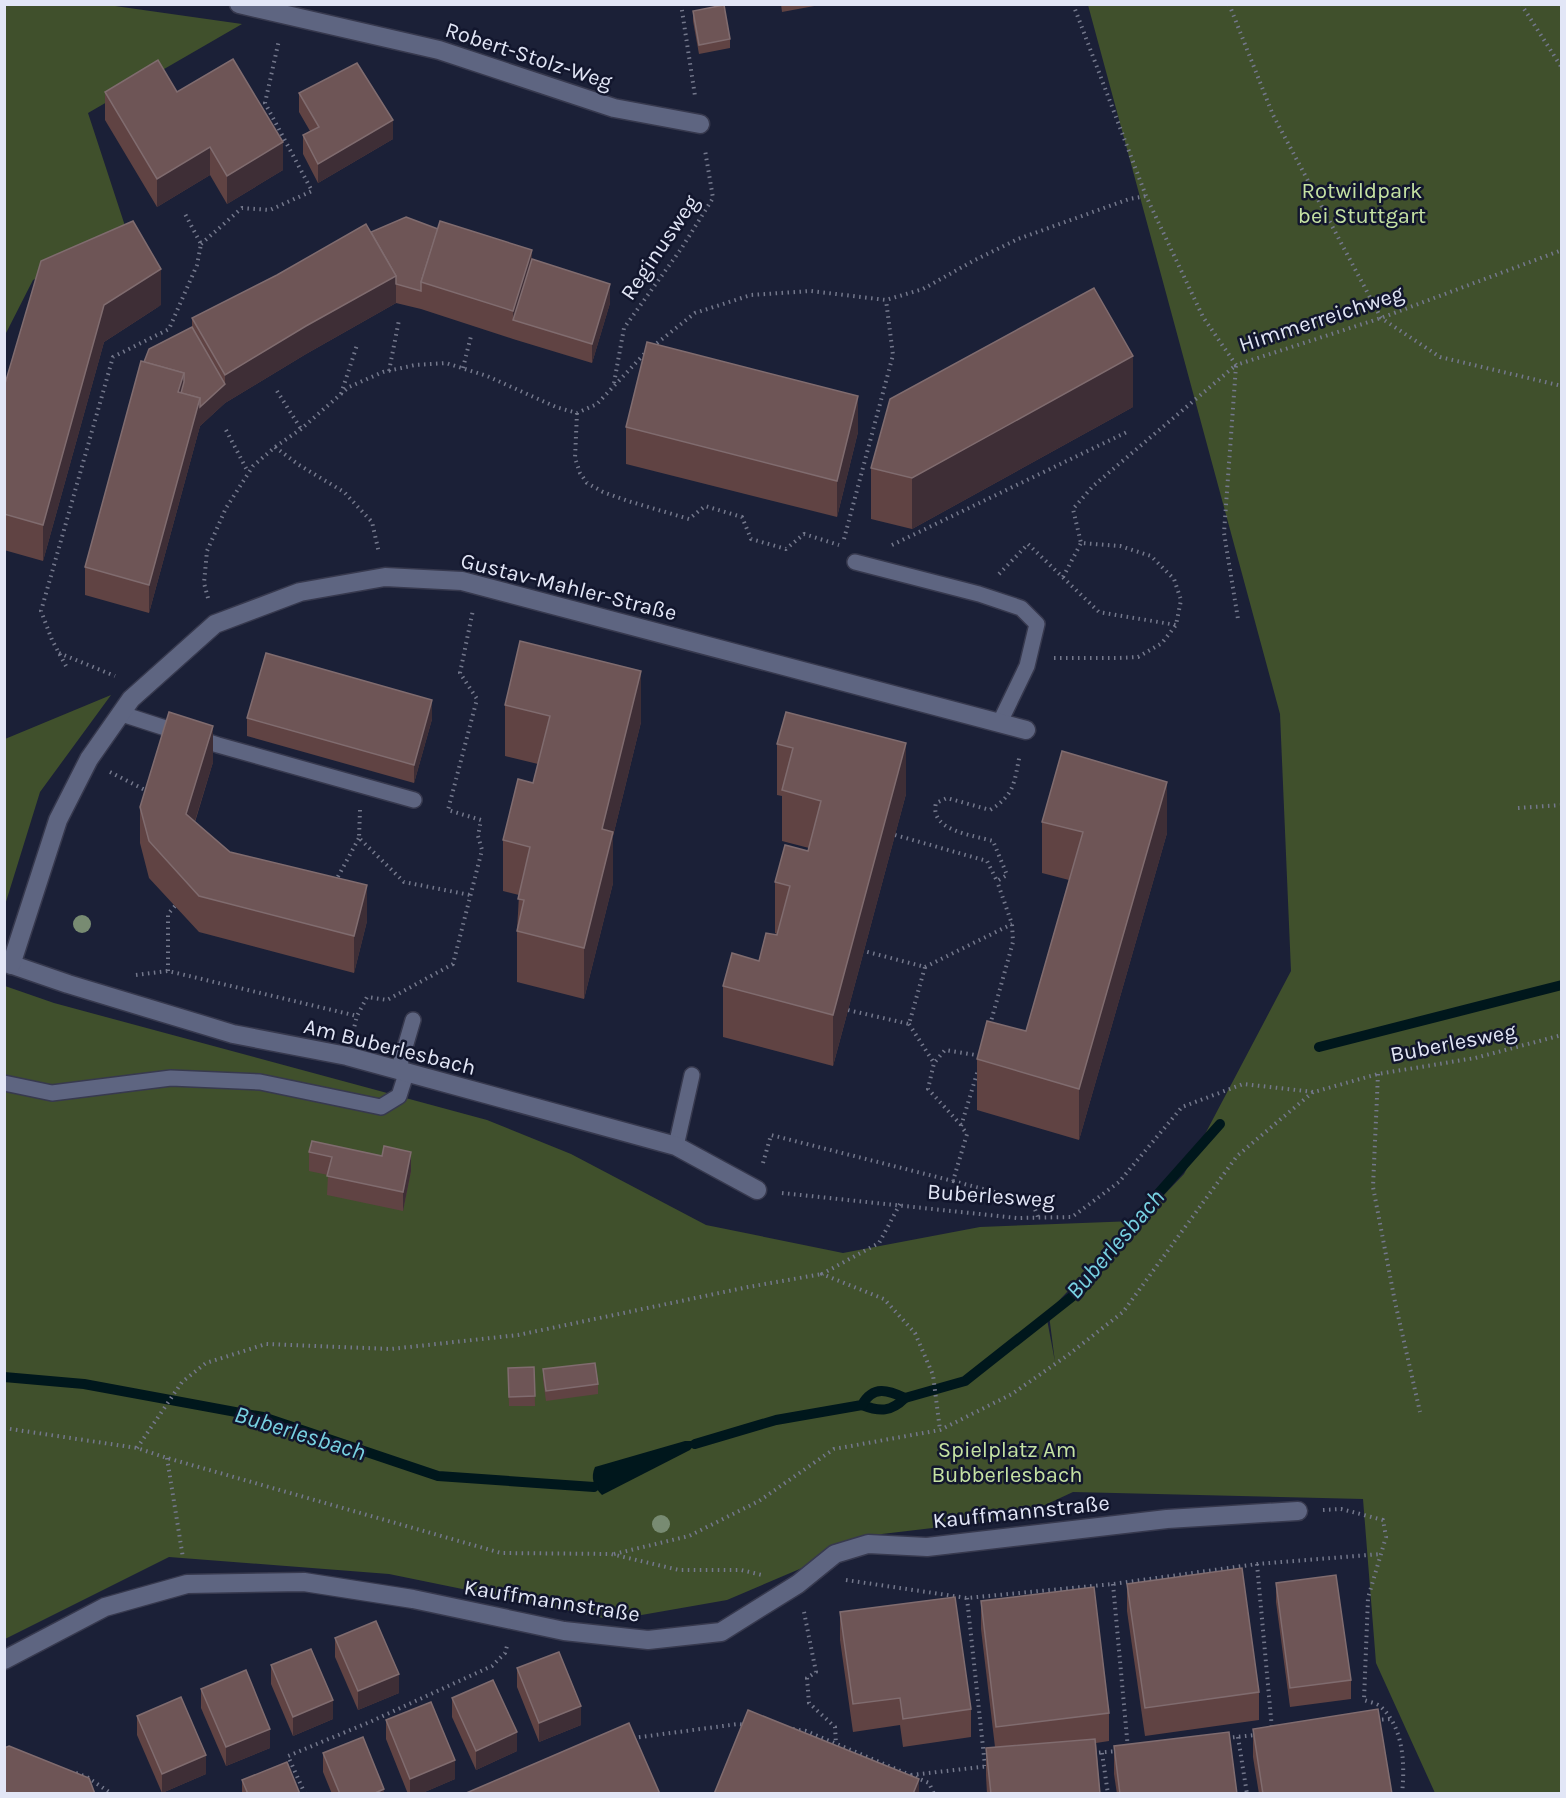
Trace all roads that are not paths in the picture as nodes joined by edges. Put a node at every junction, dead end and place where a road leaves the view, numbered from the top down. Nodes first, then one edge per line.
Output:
1 (239, 4) edge
2 (700, 124) road end
3 (855, 562) road end
4 (122, 714) junction
5 (1000, 722) junction
6 (1026, 730) road end
7 (414, 800) dead end
8 (8, 963) edge
9 (412, 1020) dead end
10 (402, 1072) junction
11 (692, 1075) dead end
12 (4, 1083) edge
13 (676, 1146) junction
14 (757, 1190) road end
15 (1298, 1511) road end
16 (4, 1659) edge

1 - 2 street, Robert-Stolz-Weg
3 - 5 lane
4 - 5 street, Gustav-Mahler-Straße
4 - 7 lane
4 - 8 street, Gustav-Mahler-Straße
5 - 6 street, Gustav-Mahler-Straße
8 - 10 street, Am Buberlesbach
9 - 10 lane
10 - 12 lane
10 - 13 street, Am Buberlesbach
11 - 13 lane
13 - 14 street, Am Buberlesbach
15 - 16 street, Kauffmannstraße

